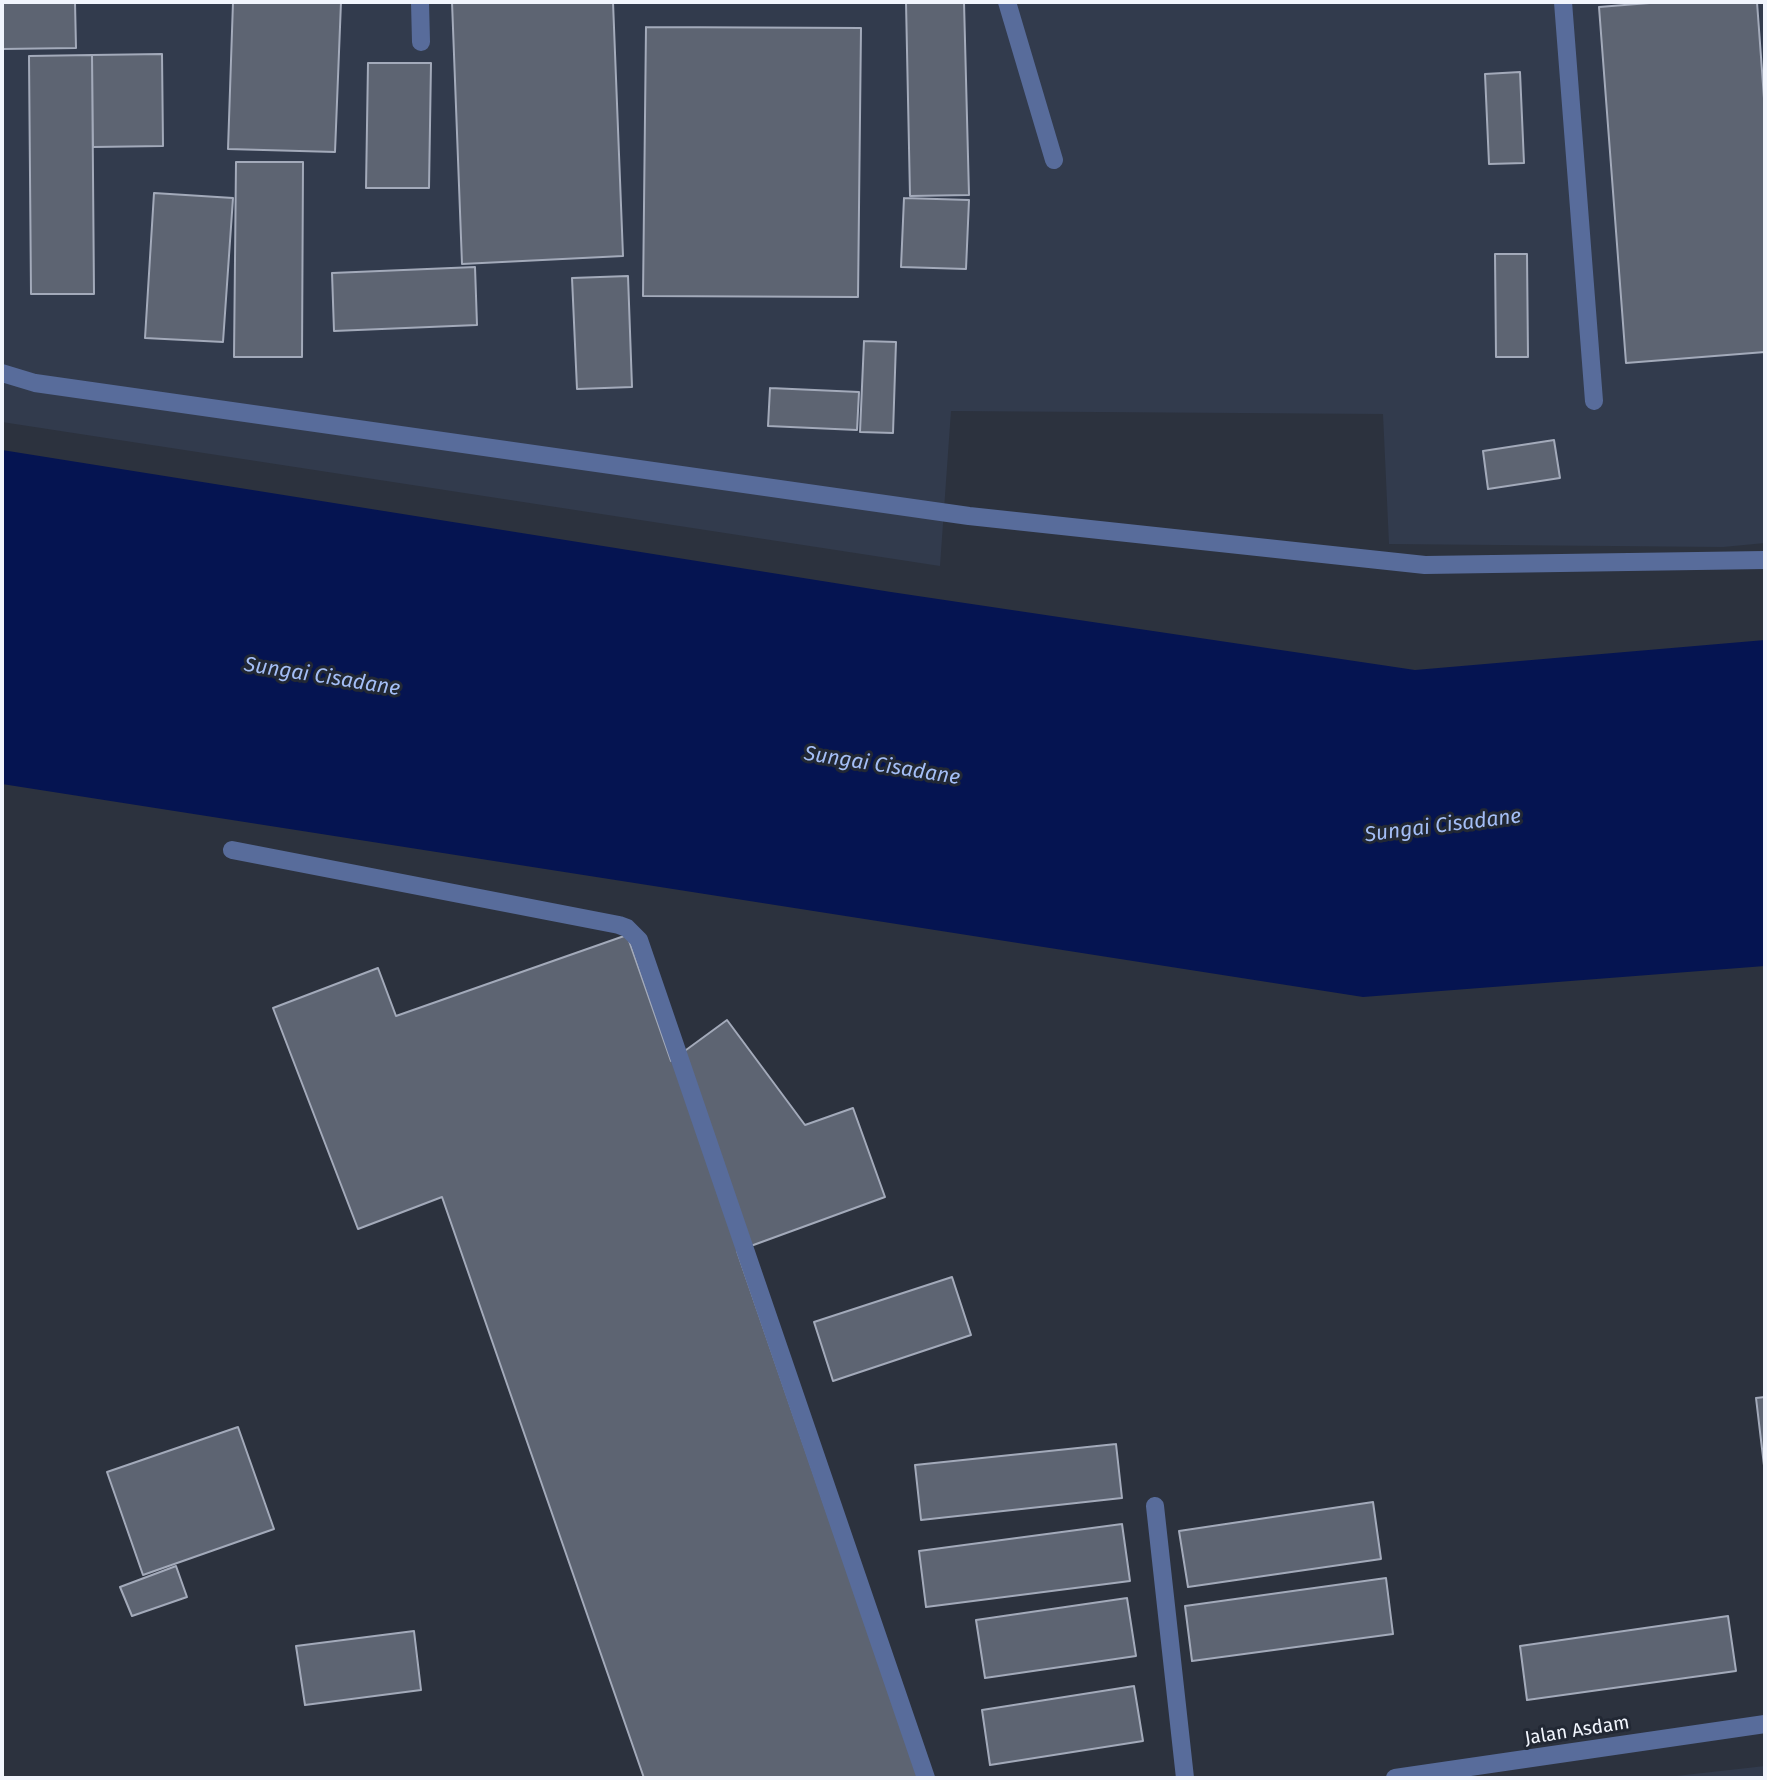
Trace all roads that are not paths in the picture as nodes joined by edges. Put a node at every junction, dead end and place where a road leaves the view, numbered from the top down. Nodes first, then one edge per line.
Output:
1 (420, 2) edge
2 (1007, 2) edge
3 (1563, 2) edge
4 (421, 42) dead end
5 (1054, 160) dead end
6 (2, 373) edge
7 (1594, 401) dead end
8 (1765, 560) edge
9 (232, 850) dead end
10 (1155, 1506) dead end
11 (1765, 1724) edge
12 (1483, 1772) edge
13 (926, 1778) edge
14 (1185, 1778) edge
15 (1395, 1778) edge

1 - 4 lane
2 - 5 lane
3 - 7 lane
6 - 8 lane
9 - 13 lane
10 - 14 lane
11 - 12 lane, Jalan Asdam
12 - 15 lane, Jalan Asdam

